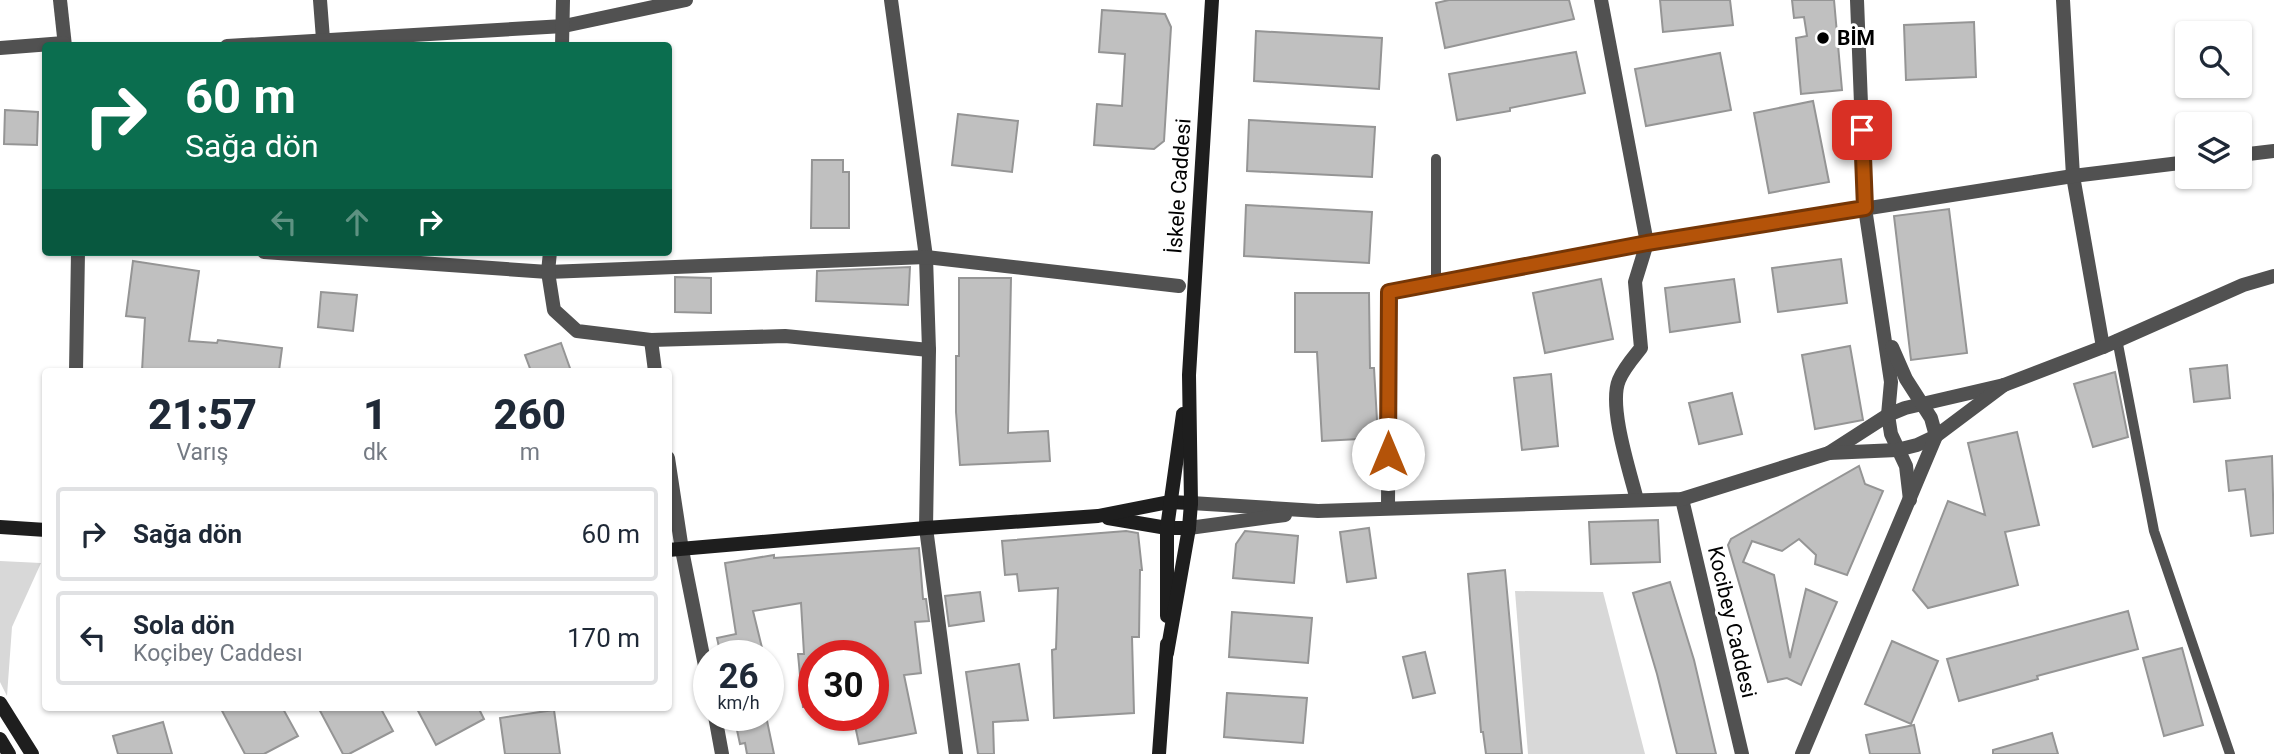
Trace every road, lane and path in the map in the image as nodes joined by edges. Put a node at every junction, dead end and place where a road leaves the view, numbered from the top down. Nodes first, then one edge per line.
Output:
1 (60, 0) edge
2 (320, 0) edge
3 (563, 0) edge
4 (686, 0) edge
5 (891, 0) edge
6 (1212, 0) edge
7 (1601, 0) edge
8 (1857, 0) edge
9 (2063, 0) edge
10 (564, 26) junction
11 (323, 39) junction
12 (64, 42) edge
13 (282, 42) edge
14 (562, 42) edge
15 (42, 45) edge
16 (0, 48) edge
17 (2274, 151) edge
18 (2252, 154) edge
19 (1436, 159) dead end
20 (2175, 164) edge
21 (2073, 176) junction
22 (1865, 208) junction
23 (1647, 243) junction
24 (78, 256) edge
25 (321, 256) edge
26 (550, 256) edge
27 (926, 257) junction
28 (548, 272) junction
29 (2274, 276) edge
30 (1436, 283) junction
31 (1179, 286) dead end
32 (1885, 333) junction
33 (2117, 339) junction
34 (651, 340) junction
35 (2103, 347) junction
36 (929, 350) junction
37 (76, 368) edge
38 (655, 368) edge
39 (1189, 375) junction
40 (2004, 385) junction
41 (1923, 403) junction
42 (1888, 415) junction
43 (1936, 436) junction
44 (1897, 450) junction
45 (1829, 453) junction
46 (1682, 499) junction
47 (1637, 500) junction
48 (1910, 500) junction
49 (1169, 502) junction
50 (1191, 503) junction
51 (1388, 508) junction
52 (672, 511) edge
53 (1318, 511) junction
54 (1098, 516) junction
55 (0, 527) edge
56 (926, 528) junction
57 (1167, 528) junction
58 (1189, 528) junction
59 (42, 530) edge
60 (675, 550) edge
61 (698, 640) edge
62 (1167, 653) junction
63 (0, 703) edge
64 (718, 731) edge
65 (0, 738) edge
66 (9, 754) edge
67 (32, 754) edge
68 (722, 754) edge
69 (956, 754) edge
70 (1159, 754) edge
71 (1742, 754) edge
72 (1802, 754) edge
73 (2230, 754) edge

1 - 12 street
2 - 11 street
3 - 10 street
4 - 10 street
5 - 27 street
6 - 39 main road, İskele Caddesi
7 - 23 street
8 - 22 street
9 - 21 street
10 - 11 street
10 - 14 street
11 - 13 street
15 - 16 street
17 - 18 street
19 - 30 lane
20 - 21 street
21 - 22 street
21 - 35 street
22 - 23 street
22 - 32 street
23 - 30 street
23 - 47 street
24 - 37 street
25 - 28 street
26 - 28 street
27 - 28 street
27 - 31 street
27 - 36 street
28 - 34 street
29 - 33 street
30 - 51 street
32 - 41 street
32 - 42 street
33 - 35 street
33 - 73 lane
34 - 36 street
34 - 38 street
35 - 40 street
36 - 56 street
39 - 49 main road, İskele Caddesi
39 - 50 main road, İskele Caddesi
40 - 41 street
40 - 43 street
41 - 42 street
41 - 43 street
42 - 44 street
42 - 45 street
43 - 44 street
43 - 48 street
44 - 45 street
44 - 48 street
45 - 46 street
46 - 47 street
46 - 71 street, Kocibey Caddesi
47 - 51 street
48 - 72 street
49 - 50 main road
49 - 54 main road
49 - 57 main road, İskele Caddesi
50 - 53 street
50 - 58 main road, İskele Caddesi
51 - 53 street
52 - 60 street
53 - 58 street
54 - 56 main road
54 - 57 main road
55 - 59 main road
56 - 60 main road
56 - 69 street
57 - 58 main road
57 - 62 main road, İskele Caddesi
58 - 62 main road, İskele Caddesi
60 - 61 street
62 - 70 main road, İskele Caddesi
63 - 67 main road
64 - 68 street
65 - 66 main road

